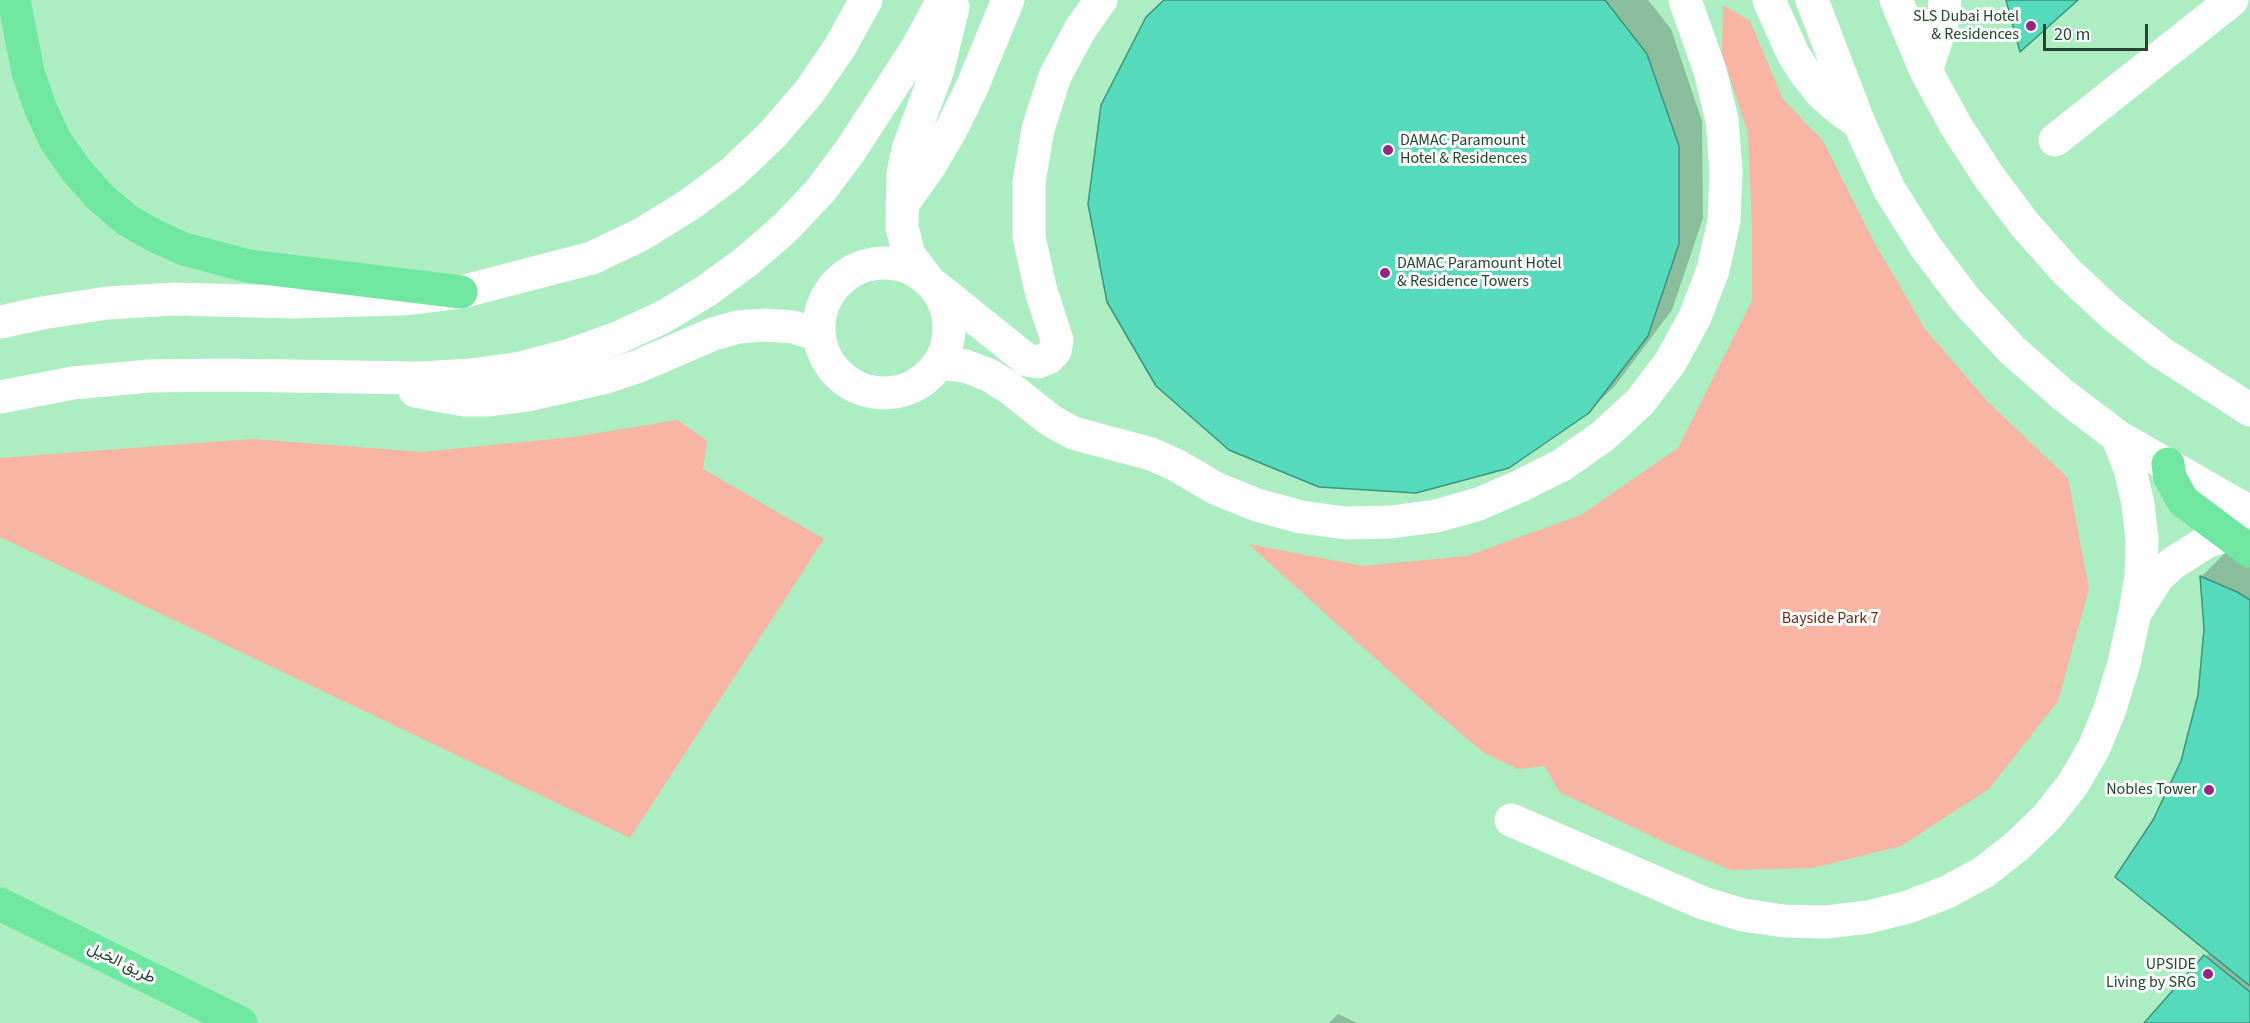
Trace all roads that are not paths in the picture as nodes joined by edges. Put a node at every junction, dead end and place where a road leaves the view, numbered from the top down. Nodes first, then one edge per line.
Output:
1 (14, 0) edge
2 (866, 0) edge
3 (943, 0) edge
4 (955, 0) edge
5 (1008, 0) edge
6 (1101, 0) edge
7 (1685, 0) edge
8 (1769, 0) edge
9 (1812, 0) edge
10 (1896, 0) edge
11 (1945, 0) edge
12 (2232, 0) edge
13 (1926, 71) junction
14 (1859, 123) junction
15 (2055, 140) dead end
16 (902, 205) junction
17 (930, 281) junction
18 (461, 292) junction
19 (0, 322) edge
20 (819, 335) junction
21 (940, 363) junction
22 (371, 377) junction
23 (0, 397) edge
24 (2250, 410) edge
25 (2117, 436) junction
26 (2168, 464) joint
27 (2243, 533) edge
28 (2135, 612) junction
29 (1511, 820) dead end
30 (0, 904) edge
31 (241, 1023) edge

1 - 18 highway
2 - 18 street
3 - 22 street
4 - 16 street
5 - 16 street
6 - 17 street
7 - 21 street
8 - 14 street
9 - 14 street
10 - 13 street
11 - 13 street
12 - 15 street
13 - 24 street
14 - 25 street
16 - 17 street
17 - 20 street
17 - 21 street
18 - 19 street
20 - 21 street
20 - 22 street
22 - 23 street
25 - 26 street
25 - 28 street
26 - 27 highway
27 - 28 street
28 - 29 street
30 - 31 highway, طريق الخيل

